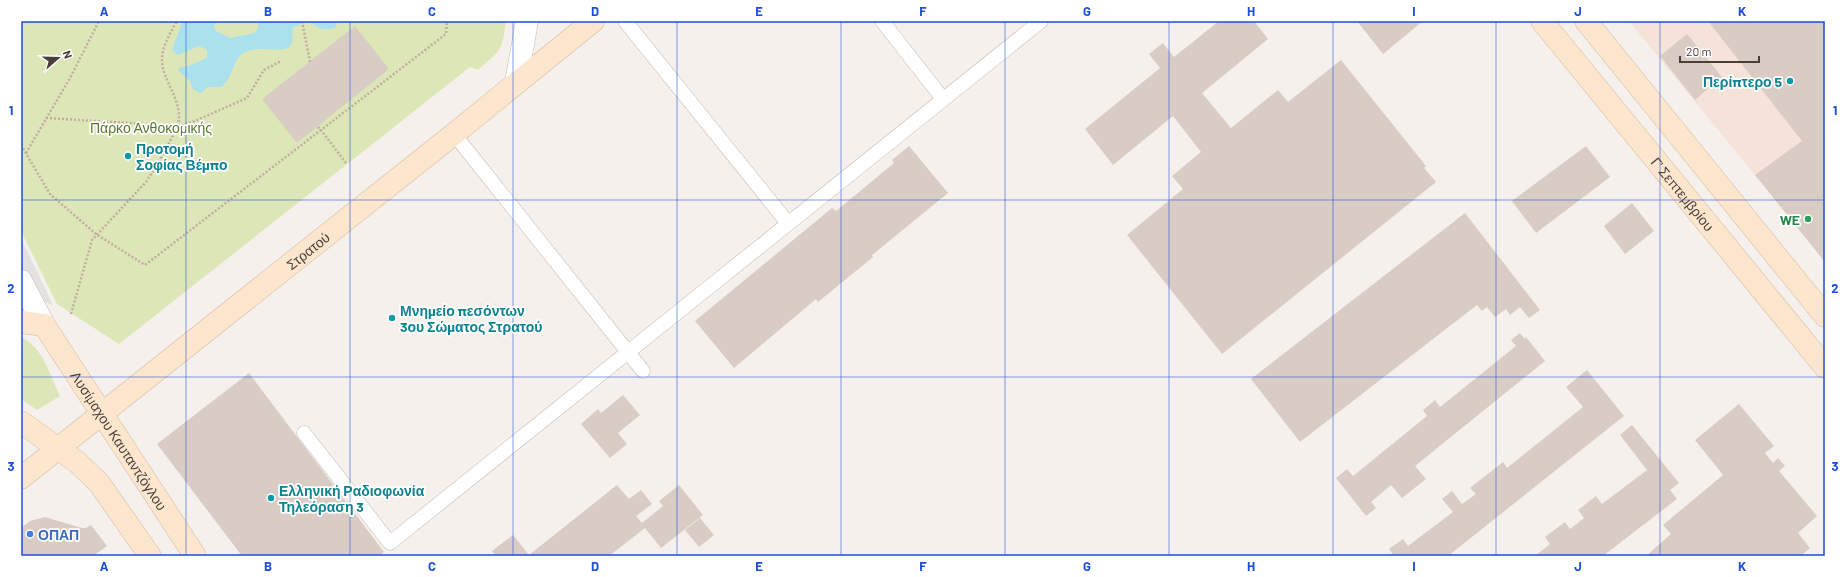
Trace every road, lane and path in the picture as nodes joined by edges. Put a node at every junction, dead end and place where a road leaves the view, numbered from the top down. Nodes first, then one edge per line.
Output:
1 (100, 21) edge
2 (177, 21) edge
3 (302, 21) edge
4 (447, 21) edge
5 (527, 21) edge
6 (593, 21) edge
7 (625, 21) edge
8 (882, 21) edge
9 (1042, 21) edge
10 (1542, 21) edge
11 (1586, 21) edge
12 (281, 61) dead end
13 (310, 62) dead end
14 (516, 83) junction
15 (943, 98) junction
16 (46, 118) junction
17 (178, 126) junction
18 (317, 126) dead end
19 (321, 130) junction
20 (454, 134) junction
21 (21, 145) edge
22 (25, 154) junction
23 (346, 163) dead end
24 (787, 222) junction
25 (96, 234) junction
26 (21, 281) edge
27 (70, 314) dead end
28 (1825, 316) edge
29 (21, 322) edge
30 (44, 325) junction
31 (630, 352) junction
32 (1825, 366) edge
33 (643, 371) dead end
34 (103, 414) junction
35 (21, 422) edge
36 (304, 433) dead end
37 (58, 449) junction
38 (21, 478) edge
39 (150, 556) edge
40 (195, 556) edge

1 - 16 path
2 - 17 path
3 - 13 path
4 - 19 path
5 - 14 street
6 - 14 main road, Στρατού
7 - 24 lane
8 - 15 lane
9 - 15 lane
10 - 32 main road, Γ' Σεπτεμβρίου
11 - 28 main road
12 - 17 path
14 - 20 main road, Στρατού
15 - 24 lane
16 - 17 path
16 - 22 path
17 - 25 path
18 - 19 path
19 - 23 path
19 - 25 path
20 - 31 lane
20 - 34 main road, Στρατού
21 - 22 path
22 - 25 path
24 - 31 lane
25 - 27 path
26 - 30 street, Λυσίμαχου Καυταντζόγλου
29 - 30 main road
30 - 34 main road, Λυσίμαχου Καυταντζόγλου
31 - 33 lane
31 - 36 lane
34 - 37 main road, Στρατού
34 - 40 main road, Λυσίμαχου Καυταντζόγλου
35 - 37 main road
37 - 38 main road, Στρατού
37 - 39 main road

